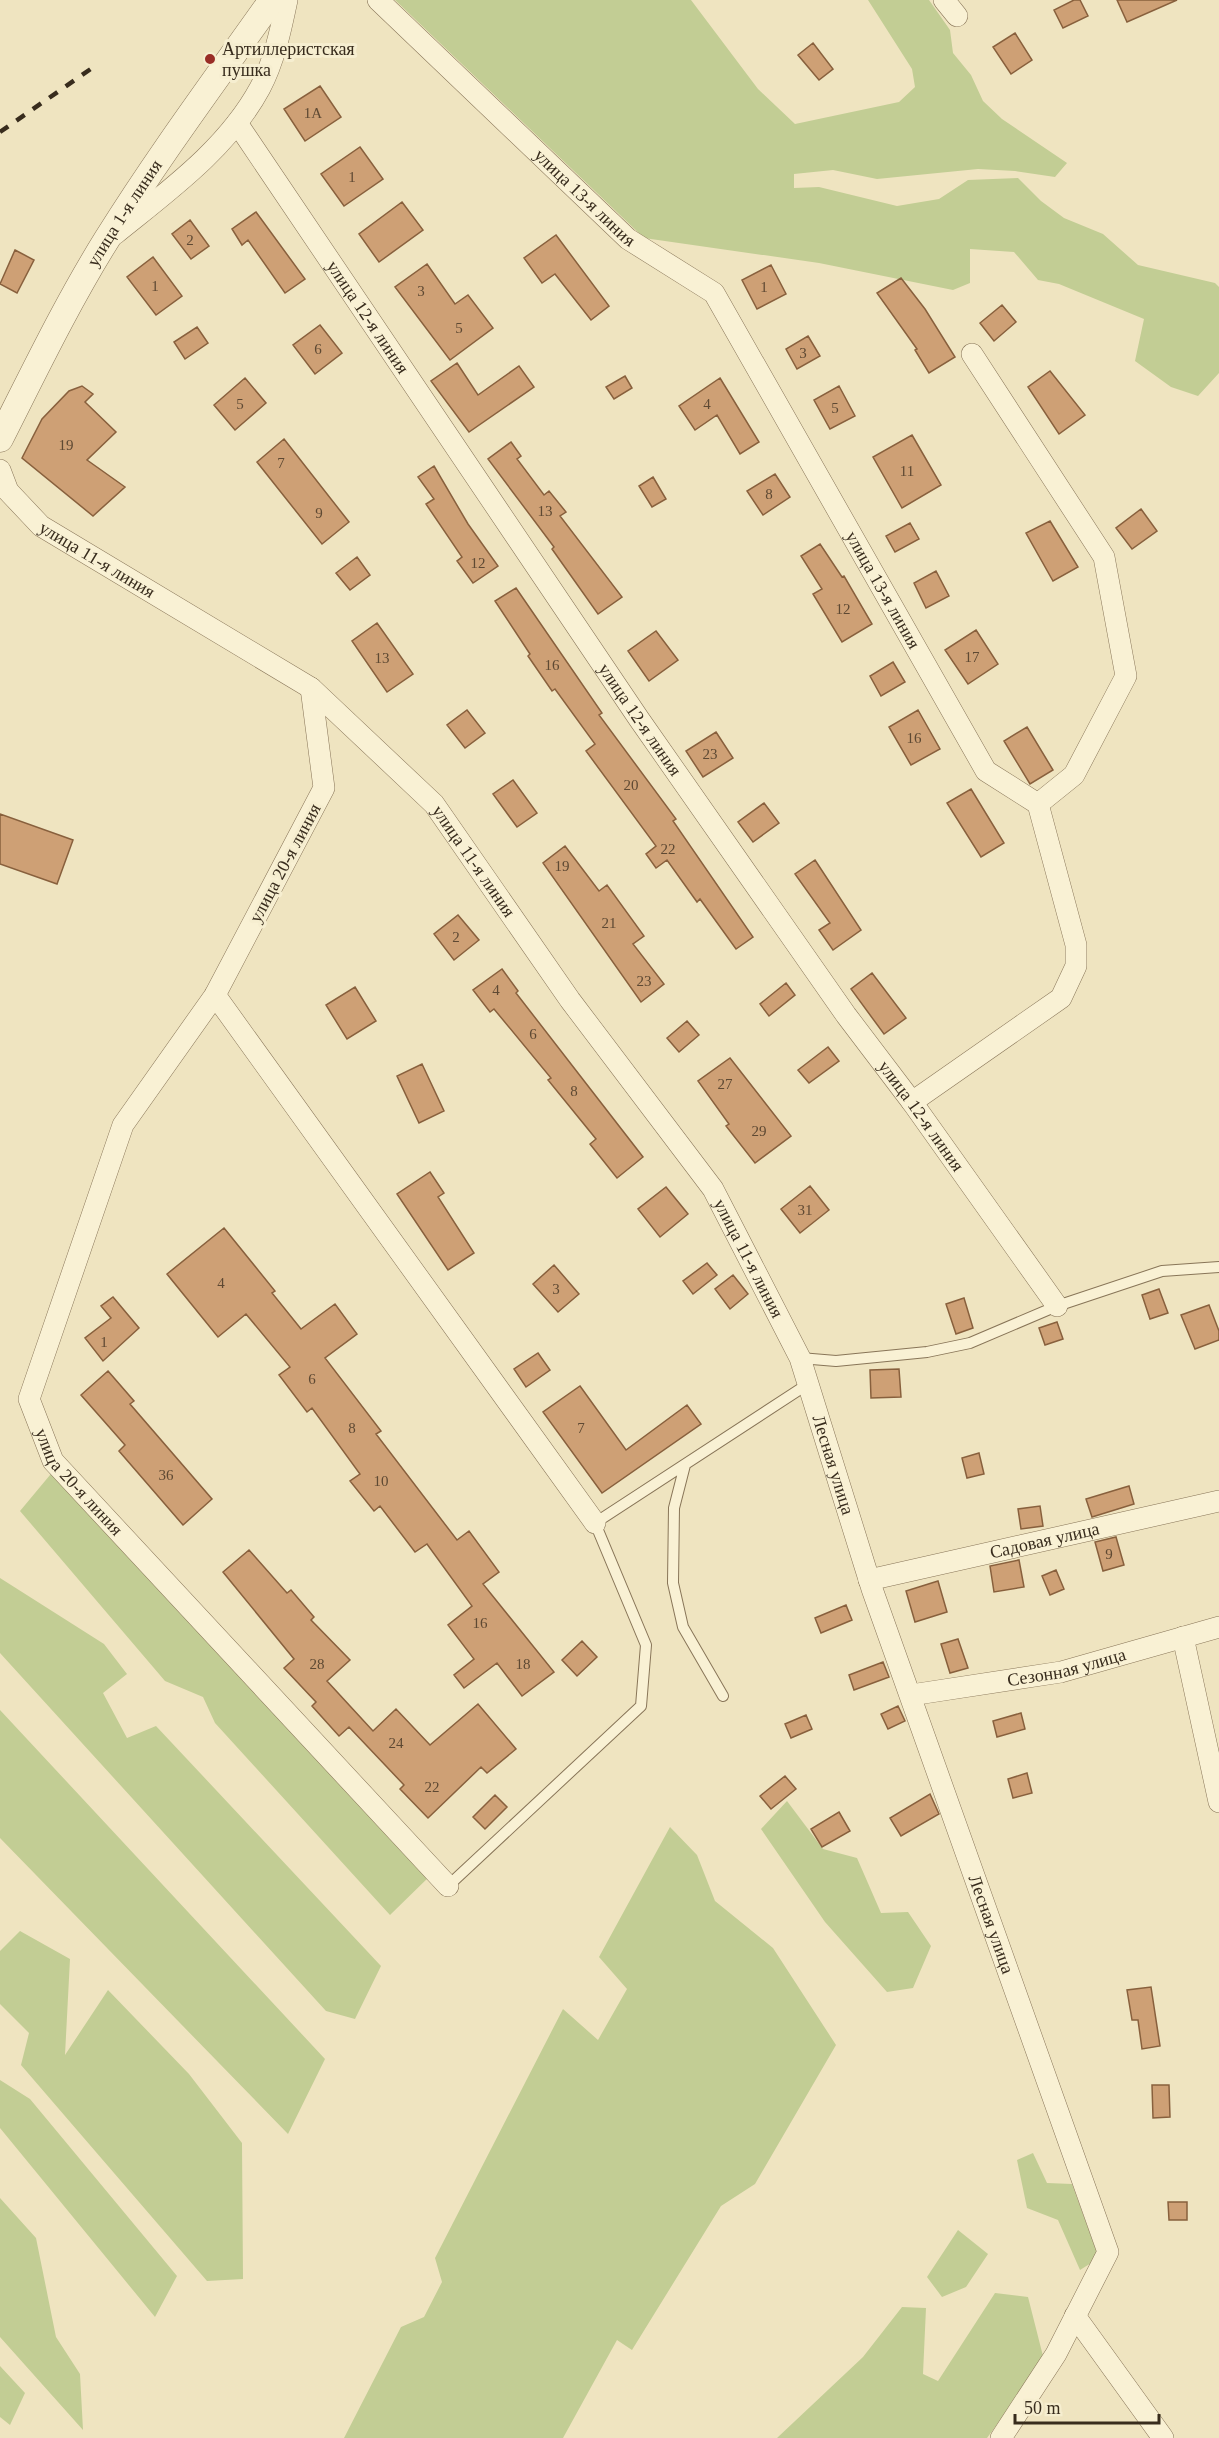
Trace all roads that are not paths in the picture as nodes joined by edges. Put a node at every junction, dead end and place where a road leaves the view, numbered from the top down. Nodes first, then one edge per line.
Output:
1 (272, 0) edge
2 (287, 0) edge
3 (378, 0) edge
4 (237, 123) junction
5 (105, 241) junction
6 (972, 354) dead end
7 (0, 439) edge
8 (0, 470) edge
9 (311, 688) junction
10 (1038, 804) junction
11 (215, 995) junction
12 (912, 1102) junction
13 (1219, 1267) edge
14 (1057, 1306) junction
15 (800, 1358) junction
16 (808, 1384) junction
17 (685, 1465) junction
18 (1219, 1501) edge
19 (595, 1523) junction
20 (869, 1580) junction
21 (1219, 1627) edge
22 (1183, 1637) junction
23 (911, 1695) junction
24 (723, 1696) dead end
25 (1219, 1802) edge
26 (448, 1886) joint
27 (1075, 2316) junction
28 (1001, 2438) edge
29 (1163, 2438) edge

1 - 5 street, улица 1-я линия
2 - 4 street
3 - 10 street, улица 13-я линия
4 - 5 street
4 - 12 street, улица 12-я линия
5 - 7 street, улица 1-я линия
6 - 10 street
8 - 9 street, улица 11-я линия
9 - 11 street, улица 20-я линия
9 - 15 street, улица 11-я линия
10 - 12 street
11 - 19 street
11 - 26 street, улица 20-я линия
12 - 14 street, улица 12-я линия
13 - 14 lane
14 - 15 lane
15 - 16 street, улица 11-я линия
16 - 17 lane
16 - 20 street, Лесная улица
17 - 19 lane
17 - 24 lane
18 - 20 street, Садовая улица
19 - 26 lane
20 - 23 street, Лесная улица
21 - 22 street, Сезонная улица
22 - 23 street, Сезонная улица
22 - 25 street
23 - 27 street, Лесная улица
27 - 28 street, Лесная улица
27 - 29 street

